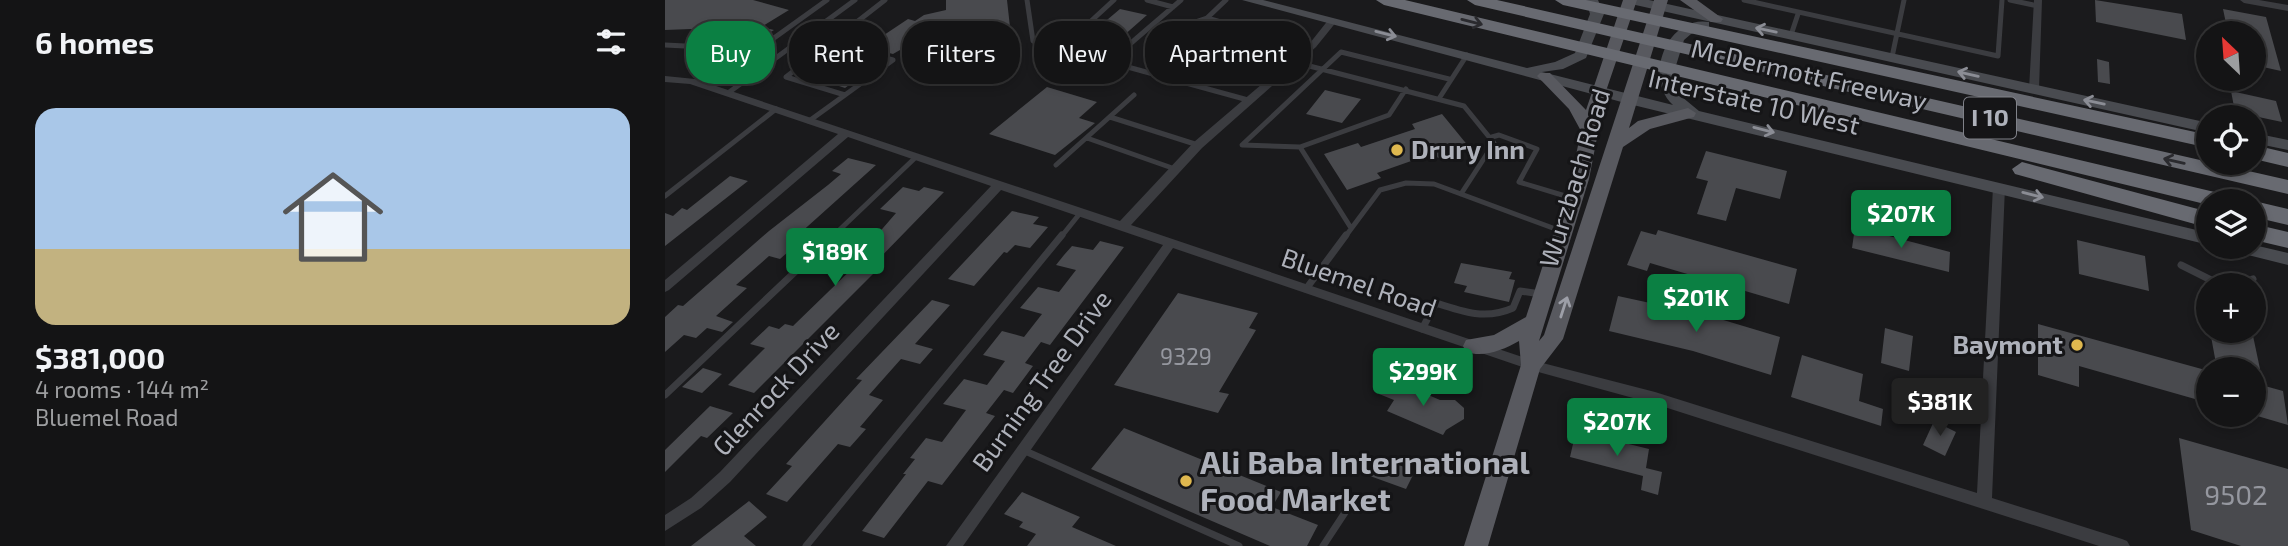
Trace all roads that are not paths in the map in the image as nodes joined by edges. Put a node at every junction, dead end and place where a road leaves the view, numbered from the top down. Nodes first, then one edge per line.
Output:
1 (827, 0) edge
2 (855, 0) edge
3 (885, 0) edge
4 (1027, 0) edge
5 (1114, 0) edge
6 (1147, 0) edge
7 (1181, 0) edge
8 (1226, 0) edge
9 (1248, 0) edge
10 (1378, 0) edge
11 (1384, 0) edge
12 (1475, 0) edge
13 (1630, 0) edge
14 (1688, 0) edge
15 (1744, 0) edge
16 (1904, 0) edge
17 (2002, 0) edge
18 (2010, 0) edge
19 (2244, 0) edge
20 (1577, 1) edge
21 (1660, 3) edge
22 (2038, 3) edge
23 (1406, 5) junction
24 (1173, 7) junction
25 (2288, 8) edge
26 (1798, 14) junction
27 (1207, 18) junction
28 (1716, 19) junction
29 (826, 21) edge
30 (858, 21) edge
31 (1091, 21) edge
32 (1197, 21) edge
33 (1217, 21) edge
34 (1332, 21) junction
35 (1736, 23) junction
36 (1791, 35) junction
37 (1896, 36) junction
38 (775, 37) edge
39 (1034, 41) edge
40 (1693, 41) junction
41 (1131, 43) edge
42 (665, 45) edge
43 (1311, 45) edge
44 (686, 47) edge
45 (789, 48) edge
46 (1467, 55) junction
47 (1892, 57) junction
48 (1311, 67) edge
49 (1131, 68) edge
50 (1323, 70) junction
51 (1523, 70) junction
52 (1545, 76) junction
53 (665, 79) edge
54 (1449, 79) junction
55 (709, 84) edge
56 (809, 84) edge
57 (860, 84) edge
58 (1266, 84) edge
59 (706, 86) junction
60 (1406, 89) junction
61 (1860, 89) junction
62 (2034, 89) junction
63 (1598, 91) junction
64 (728, 93) junction
65 (845, 95) junction
66 (1134, 95) dead end
67 (1440, 97) junction
68 (1629, 99) junction
69 (1248, 100) junction
70 (776, 109) junction
71 (1693, 114) junction
72 (1856, 115) junction
73 (1110, 117) junction
74 (809, 121) junction
75 (2196, 125) edge
76 (1589, 130) junction
77 (846, 133) junction
78 (1492, 136) junction
79 (1087, 138) junction
80 (2196, 139) edge
81 (2266, 140) edge
82 (1617, 144) junction
83 (1198, 145) junction
84 (2288, 145) edge
85 (1300, 147) junction
86 (2196, 149) edge
87 (2266, 155) edge
88 (916, 157) junction
89 (2288, 160) edge
90 (2266, 164) edge
91 (1056, 166) dead end
92 (2288, 168) edge
93 (1175, 169) junction
94 (999, 185) junction
95 (1999, 187) junction
96 (2288, 187) edge
97 (1461, 194) junction
98 (2196, 195) edge
99 (665, 196) edge
100 (1574, 198) junction
101 (1081, 212) junction
102 (2266, 212) edge
103 (2196, 217) edge
104 (2288, 217) edge
105 (1122, 227) junction
106 (1351, 228) junction
107 (1563, 232) junction
108 (2266, 235) edge
109 (2196, 236) edge
110 (2288, 240) edge
111 (1170, 244) junction
112 (2266, 254) edge
113 (2288, 259) edge
114 (2181, 265) dead end
115 (2197, 273) edge
116 (665, 287) edge
117 (1306, 289) junction
118 (1543, 294) junction
119 (1534, 322) junction
120 (1422, 329) junction
121 (1473, 346) junction
122 (1531, 365) junction
123 (665, 395) edge
124 (1023, 450) junction
125 (1984, 501) junction
126 (1346, 511) dead end
127 (665, 524) edge
128 (806, 546) edge
129 (954, 546) edge
130 (1239, 546) edge
131 (1323, 546) edge
132 (1476, 546) edge
133 (2122, 546) edge

1 - 38 lane
2 - 29 lane
3 - 30 lane
4 - 39 lane
5 - 31 lane
6 - 24 lane
7 - 24 lane
8 - 27 lane
9 - 34 main road, Interstate 10 West
10 - 23 highway
11 - 23 highway, McDermott Freeway / I 10
12 - 40 highway, McDermott Freeway / I 10
13 - 21 main road
13 - 63 main road, Wurzbach Road
14 - 28 main road
15 - 26 lane
16 - 37 lane
17 - 37 lane
18 - 22 lane
19 - 25 street
20 - 40 highway
20 - 51 main road
21 - 28 main road
21 - 68 main road, Wurzbach Road
22 - 62 street
23 -> 72 highway, McDermott Freeway / I 10
24 - 41 lane
26 - 36 lane
26 - 37 lane
27 - 32 lane
27 - 33 lane
28 - 35 main road
34 - 43 street
34 -> 46 main road, Interstate 10 West
36 -> 35 main road
35 - 71 main road
36 - 47 main road
37 - 47 lane
40 - 61 highway, McDermott Freeway / I 10
40 - 80 highway
42 - 44 lane
45 - 64 lane
46 - 51 main road, Interstate 10 West
46 - 54 lane
62 -> 47 main road
48 - 50 lane
49 - 69 lane
50 - 54 lane
50 - 60 lane
50 - 85 lane
51 - 52 main road, Interstate 10 West
52 - 63 main road, Interstate 10 West
52 - 76 main road
53 - 59 street, Bluemel Road
54 - 67 lane
55 - 59 lane
56 - 65 lane
57 - 65 lane
58 - 69 street
59 - 64 street, Bluemel Road
60 - 67 lane
60 - 85 lane
61 - 86 highway
96 -> 61 highway, McDermott Freeway / I 10
75 -> 62 main road
63 - 68 main road, Interstate 10 West
63 - 76 main road, Wurzbach Road
64 - 70 street, Bluemel Road
65 - 74 lane
66 - 73 lane
67 - 78 lane
68 - 71 main road, Interstate 10 West
68 - 82 main road, Wurzbach Road
69 - 83 street
70 - 74 street, Bluemel Road
70 - 99 lane
71 - 82 main road
71 -> 95 main road, Interstate 10 West
72 - 98 highway, McDermott Freeway / I 10
72 - 103 highway
73 - 79 lane
73 - 83 lane
74 - 77 street, Bluemel Road
76 - 100 main road, Wurzbach Road
77 - 88 street, Bluemel Road
77 - 116 street
78 - 97 lane
78 - 100 lane
79 - 91 lane
79 - 93 lane
81 - 84 main road
122 -> 82 main road, Wurzbach Road
83 - 93 street
85 - 106 lane
87 - 89 highway
88 - 94 street, Bluemel Road
88 - 123 lane
90 - 92 highway
93 - 105 street
94 - 101 street, Bluemel Road
94 - 127 street, Glenrock Drive
95 -> 109 main road, Interstate 10 West
95 - 125 street
97 - 106 lane
97 - 107 lane
100 - 107 main road, Wurzbach Road
101 - 105 street, Bluemel Road
101 - 128 lane
102 - 104 highway
105 - 111 street, Bluemel Road
106 - 117 lane
107 - 118 main road, Wurzbach Road
108 - 110 highway
111 - 117 street, Bluemel Road
111 - 124 street, Burning Tree Drive
112 - 113 main road
114 - 115 lane
117 - 120 street, Bluemel Road
118 - 119 main road, Wurzbach Road
118 - 120 lane
119 - 121 main road
119 - 122 main road, Wurzbach Road
120 - 121 street, Bluemel Road
121 - 122 street, Bluemel Road
122 - 125 street, Bluemel Road
122 - 132 main road, Wurzbach Road
124 - 129 street, Burning Tree Drive
124 - 130 lane
125 - 133 street, Bluemel Road
126 - 131 lane

